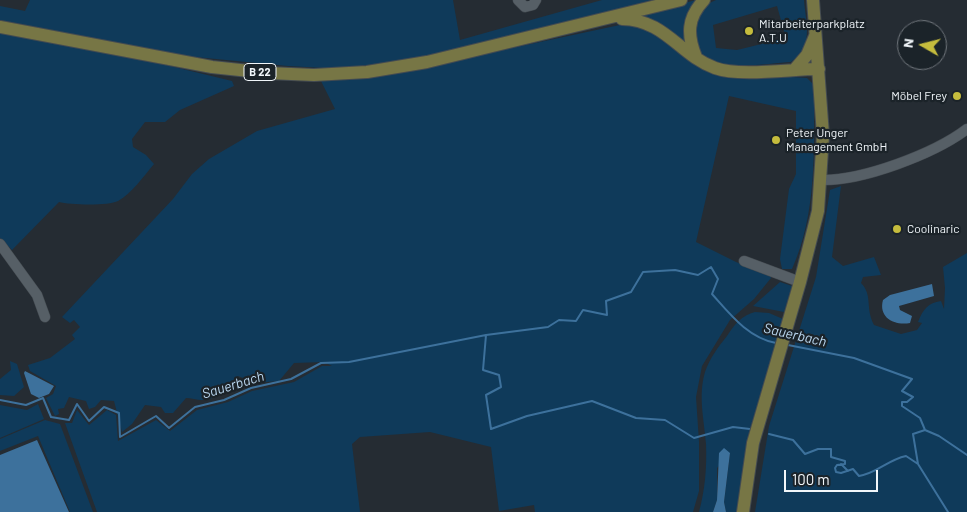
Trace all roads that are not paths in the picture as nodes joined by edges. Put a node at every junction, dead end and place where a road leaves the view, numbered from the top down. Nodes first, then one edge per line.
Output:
1 (518, 0) edge
2 (536, 0) edge
3 (681, 0) edge
4 (704, 0) edge
5 (813, 0) edge
6 (612, 18) junction
7 (0, 27) edge
8 (816, 34) junction
9 (696, 57) junction
10 (795, 69) junction
11 (819, 69) junction
12 (967, 130) edge
13 (821, 180) junction
14 (0, 244) edge
15 (744, 261) dead end
16 (800, 282) junction
17 (45, 317) dead end
18 (743, 512) edge

1 - 2 street
3 - 6 main road, B 22
4 - 9 main road
5 - 8 main road
6 - 7 main road, B 22
6 - 9 main road
8 - 10 main road
8 - 11 main road
9 - 10 main road
10 - 11 main road
11 - 13 main road
12 - 13 street
13 - 16 main road
14 - 17 street
15 - 16 street
16 - 18 main road

